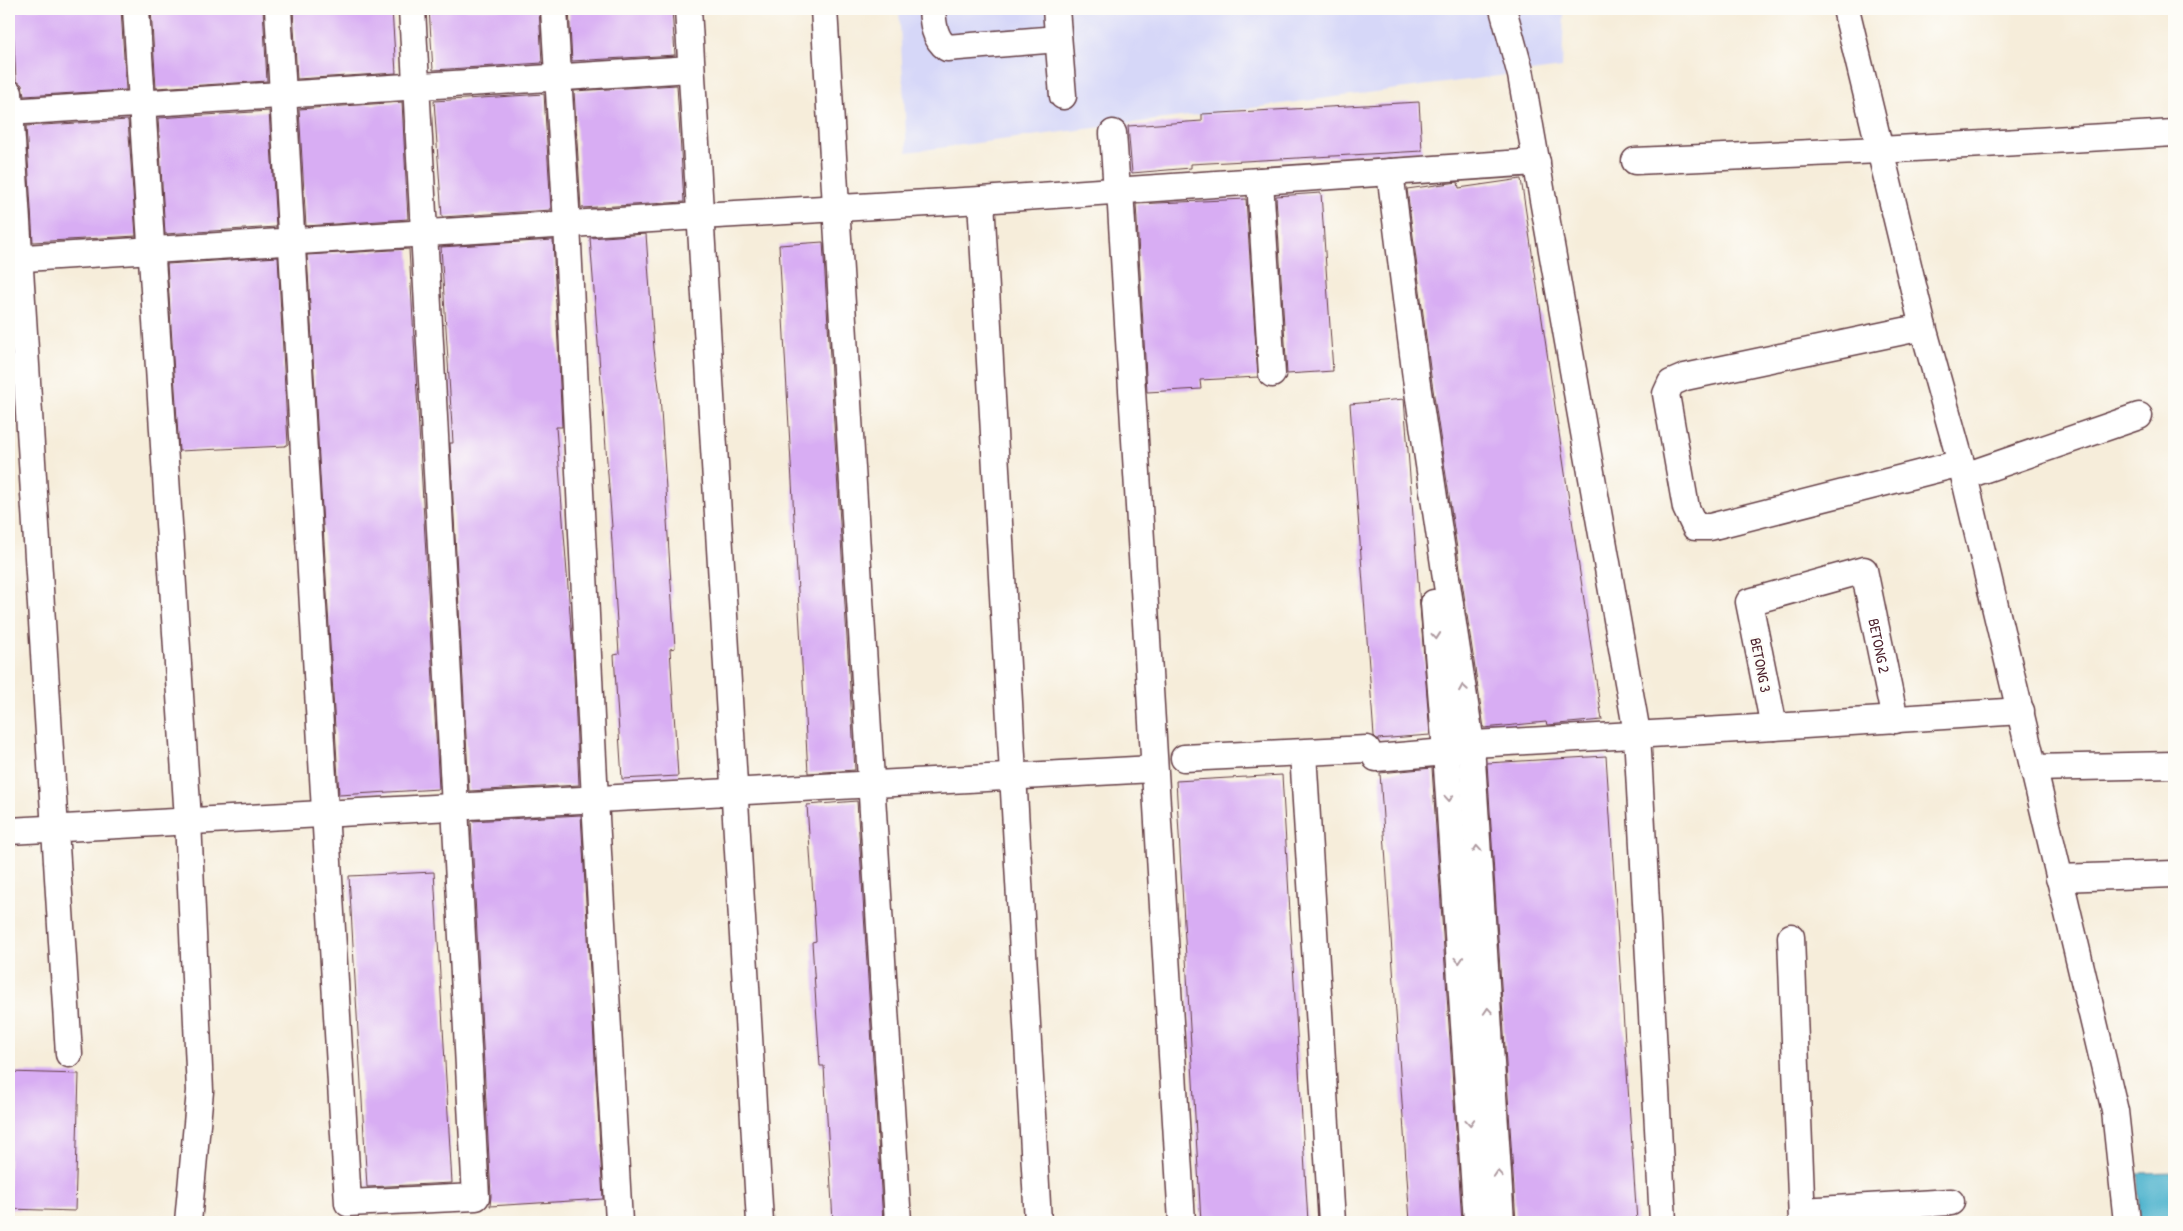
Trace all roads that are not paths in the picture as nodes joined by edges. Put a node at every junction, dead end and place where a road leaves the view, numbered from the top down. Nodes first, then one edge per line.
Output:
1 (136, 9) edge
2 (278, 9) edge
3 (412, 9) edge
4 (554, 9) edge
5 (688, 9) edge
6 (824, 9) edge
7 (932, 9) edge
8 (1056, 9) edge
9 (1503, 9) edge
10 (1846, 9) edge
11 (1058, 39) junction
12 (691, 69) junction
13 (558, 78) junction
14 (416, 86) junction
15 (283, 95) junction
16 (1063, 96) dead end
17 (142, 104) junction
18 (9, 106) edge
19 (1114, 133) dead end
20 (2174, 133) edge
21 (1880, 150) junction
22 (1635, 161) dead end
23 (1537, 162) junction
24 (1390, 172) junction
25 (1260, 181) junction
26 (1119, 191) junction
27 (982, 200) junction
28 (837, 209) junction
29 (700, 216) junction
30 (567, 224) junction
31 (424, 233) junction
32 (290, 241) junction
33 (151, 250) junction
34 (14, 259) edge
35 (1923, 327) junction
36 (1272, 374) dead end
37 (1416, 378) junction
38 (2139, 416) dead end
39 (1963, 470) junction
40 (1864, 570) joint
41 (2021, 711) junction
42 (1895, 720) junction
43 (1774, 728) junction
44 (1637, 740) junction
45 (1471, 751) junction
46 (1446, 752) junction
47 (1303, 753) junction
48 (1184, 758) dead end
49 (2174, 764) edge
50 (2033, 768) junction
51 (1154, 769) junction
52 (1014, 776) junction
53 (870, 784) junction
54 (736, 792) junction
55 (595, 800) junction
56 (455, 805) junction
57 (324, 814) junction
58 (188, 820) junction
59 (55, 828) junction
60 (9, 831) edge
61 (2174, 874) edge
62 (2058, 878) junction
63 (1791, 937) dead end
64 (70, 1054) dead end
65 (1952, 1202) dead end
66 (1802, 1217) edge
67 (188, 1222) edge
68 (619, 1222) edge
69 (760, 1222) edge
70 (898, 1222) edge
71 (1038, 1222) edge
72 (1182, 1222) edge
73 (1332, 1222) edge
74 (1477, 1222) edge
75 (1501, 1222) edge
76 (1663, 1222) edge
77 (2127, 1222) edge

1 - 17 street
2 - 15 street
3 - 14 street
4 - 13 street
5 - 12 street
6 - 28 street
7 - 11 street
8 - 11 street
9 - 23 street
10 - 21 street
11 - 16 street
12 - 13 street
12 - 29 street
13 - 14 street
13 - 30 street
14 - 15 street
14 - 31 street
15 - 17 street
15 - 32 street
17 - 18 street
17 - 33 street
18 - 34 street
19 - 26 street
20 - 21 street
21 - 22 street
21 - 35 street
23 - 24 street
23 - 44 street
24 - 25 street
24 - 37 street
25 - 26 street
25 - 36 street
26 - 27 street
26 - 51 street
27 - 28 street
27 - 52 street
28 - 29 street
28 - 53 street
29 - 30 street
29 - 54 street
30 - 31 street
30 - 55 street
31 - 32 street
31 - 56 street
32 - 33 street
32 - 57 street
33 - 34 street
33 - 58 street
34 - 59 street
35 - 39 street
35 - 39 street
45 -> 37 street
37 -> 46 street
38 - 39 street
39 - 41 street
40 - 42 street, BETONG 2
40 - 43 street, BETONG 3
41 - 42 street
41 - 50 street
42 - 43 street
43 - 44 street
44 - 45 street
44 - 76 street
45 - 46 street
75 -> 45 street
46 - 47 street
46 -> 74 street
47 - 48 street
47 - 73 street
49 - 50 street
50 - 62 street
51 - 52 street
51 - 72 street
52 - 53 street
52 - 71 street
53 - 54 street
53 - 70 street
54 - 55 street
54 - 69 street
55 - 56 street
55 - 68 street
56 - 57 street
56 - 57 street
57 - 58 street
58 - 59 street
58 - 67 street
59 - 60 street
59 - 64 street
61 - 62 street
62 - 77 street
63 - 66 street
65 - 66 street

